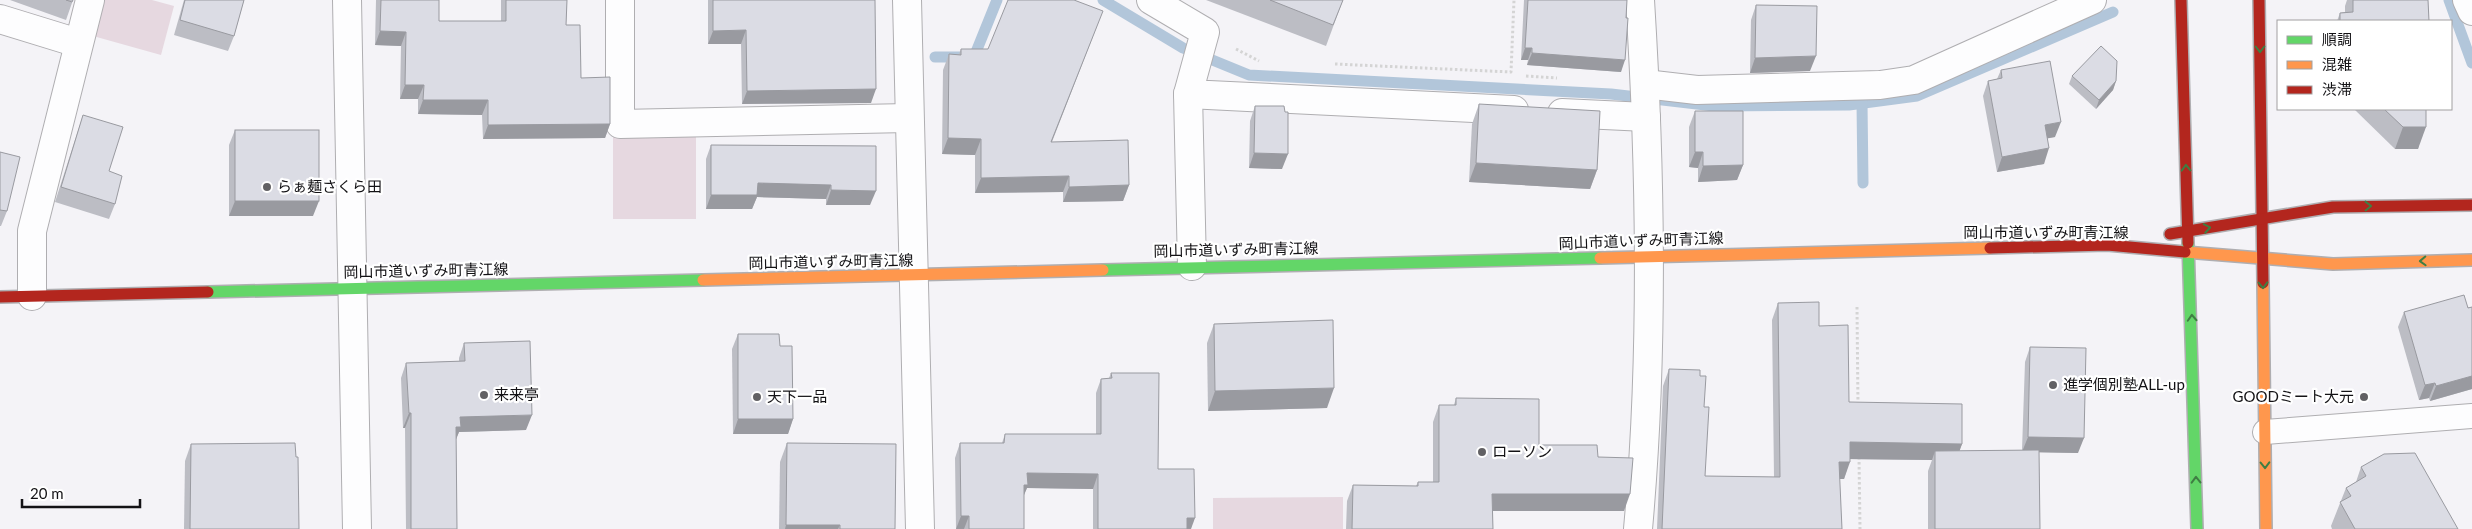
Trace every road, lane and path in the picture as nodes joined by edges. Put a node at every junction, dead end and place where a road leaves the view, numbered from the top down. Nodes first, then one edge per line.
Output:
1 (90, 0) edge
2 (347, 0) edge
3 (620, 0) edge
4 (907, 0) edge
5 (1151, 0) edge
6 (1514, 0) edge
7 (1640, 0) edge
8 (2092, 0) edge
9 (2181, 0) edge
10 (2259, 0) edge
11 (2467, 0) edge
12 (2472, 11) edge
13 (0, 19) edge
14 (78, 44) junction
15 (1201, 47) junction
16 (1266, 61) dead end
17 (1325, 64) dead end
18 (1188, 94) junction
19 (1645, 99) junction
20 (908, 118) junction
21 (2472, 205) edge
22 (2262, 218) junction
23 (2188, 231) junction
24 (2107, 245) junction
25 (2189, 252) junction
26 (1649, 255) junction
27 (2262, 258) junction
28 (2472, 260) edge
29 (1192, 266) junction
30 (914, 275) junction
31 (354, 287) junction
32 (32, 296) junction
33 (0, 297) edge
34 (1857, 307) dead end
35 (1858, 413) edge
36 (2472, 416) edge
37 (2265, 432) junction
38 (1859, 452) edge
39 (357, 529) edge
40 (920, 529) edge
41 (1638, 529) edge
42 (1860, 529) edge
43 (2196, 529) edge
44 (2266, 529) edge

1 - 14 street
2 - 31 street
3 - 20 street
4 - 20 street
5 - 15 street
6 - 17 path
7 - 19 street
8 - 19 street
23 -> 9 street
10 -> 22 street
11 - 12 street
13 - 14 street
14 - 32 street
15 - 16 path
15 - 18 street
18 - 19 street
18 - 29 street
19 - 26 street
20 - 30 street
22 -> 21 street
23 -> 22 street
22 - 27 street
23 - 24 street
23 - 25 street
24 - 25 street, 岡山市道いずみ町青江線
24 - 26 street, 岡山市道いずみ町青江線
25 - 27 street, 岡山市道いずみ町青江線
43 -> 25 street
26 - 29 street, 岡山市道いずみ町青江線
26 - 41 street
28 -> 27 street, 岡山市道いずみ町青江線
27 -> 37 street
29 - 30 street, 岡山市道いずみ町青江線
30 - 31 street, 岡山市道いずみ町青江線
30 - 40 street
31 - 32 street, 岡山市道いずみ町青江線
31 - 39 street
32 - 33 street, 岡山市道いずみ町青江線
34 - 35 path
36 - 37 lane
37 -> 44 street
38 - 42 path

